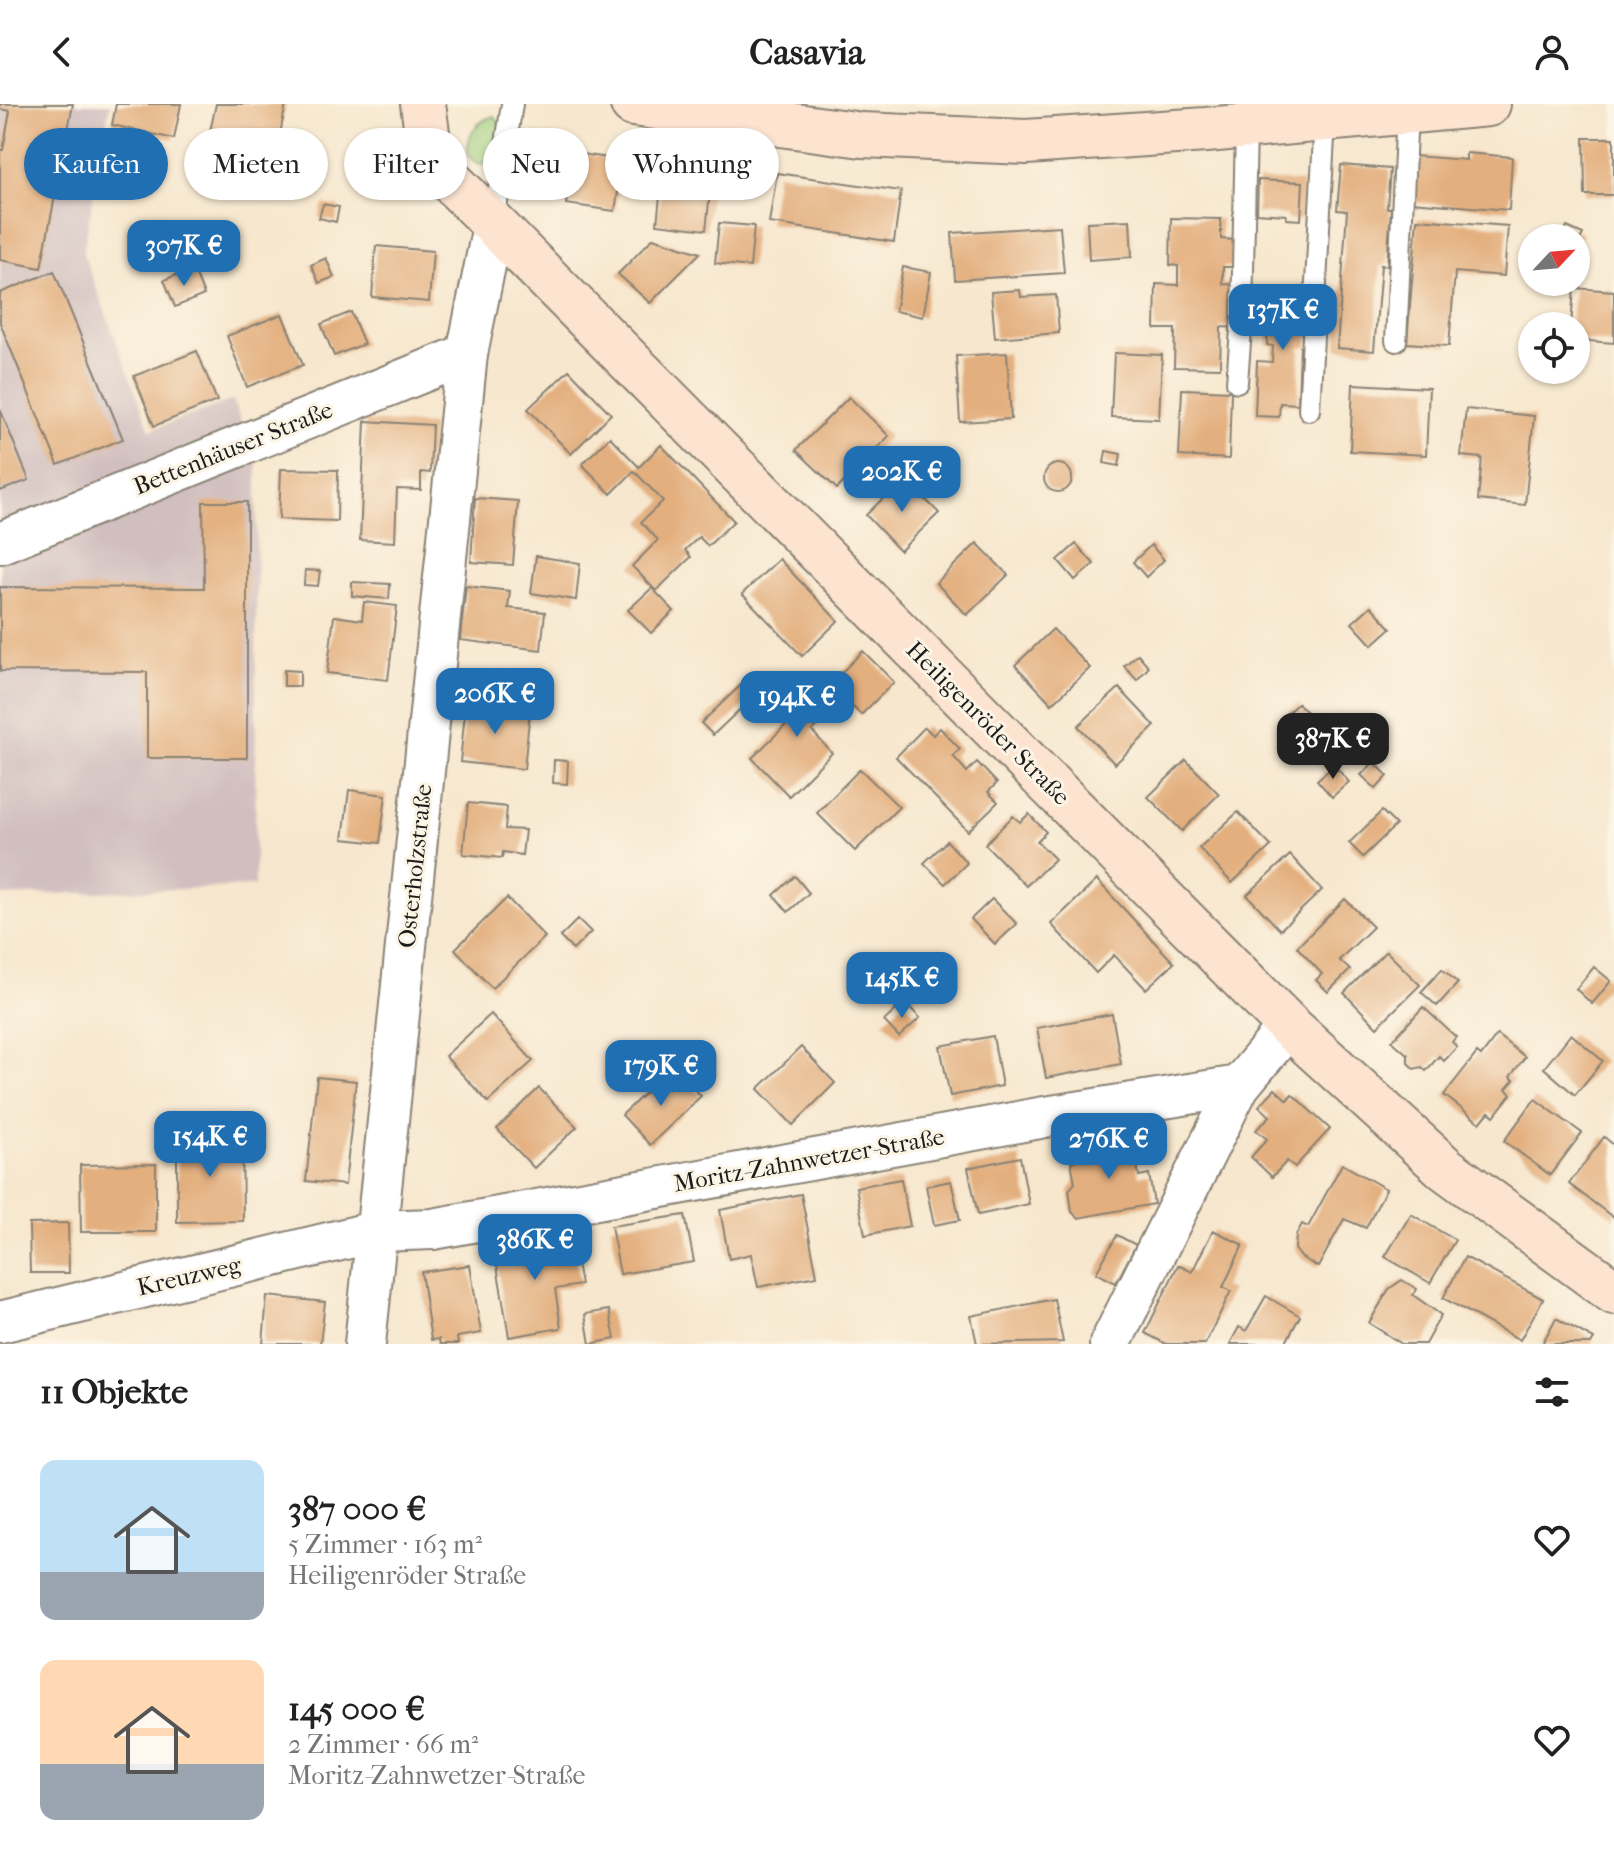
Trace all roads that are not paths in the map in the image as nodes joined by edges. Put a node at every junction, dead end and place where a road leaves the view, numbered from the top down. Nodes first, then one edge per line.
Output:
1 (423, 104) edge
2 (512, 104) edge
3 (633, 104) edge
4 (1488, 104) edge
5 (1407, 112) junction
6 (1325, 119) junction
7 (1246, 127) junction
8 (493, 226) junction
9 (1396, 341) dead end
10 (467, 354) junction
11 (1237, 382) dead end
12 (1309, 410) dead end
13 (0, 543) edge
14 (1289, 1026) junction
15 (1239, 1086) junction
16 (378, 1231) junction
17 (1614, 1292) edge
18 (0, 1322) edge
19 (365, 1344) edge
20 (1110, 1344) edge

1 - 8 street, Heiligenröder Straße
2 - 8 lane, Osterholzstraße
3 - 7 street
4 - 5 street
5 - 6 street
5 - 9 lane
6 - 7 street
6 - 12 lane
7 - 11 lane
8 - 10 street, Osterholzstraße
8 - 14 street, Heiligenröder Straße
10 - 13 street, Bettenhäuser Straße
10 - 16 street, Osterholzstraße
14 - 15 street
14 - 17 street, Heiligenröder Straße
15 - 16 street, Moritz-Zahnwetzer-Straße
15 - 20 street
16 - 18 street, Kreuzweg
16 - 19 street, Osterholzstraße

